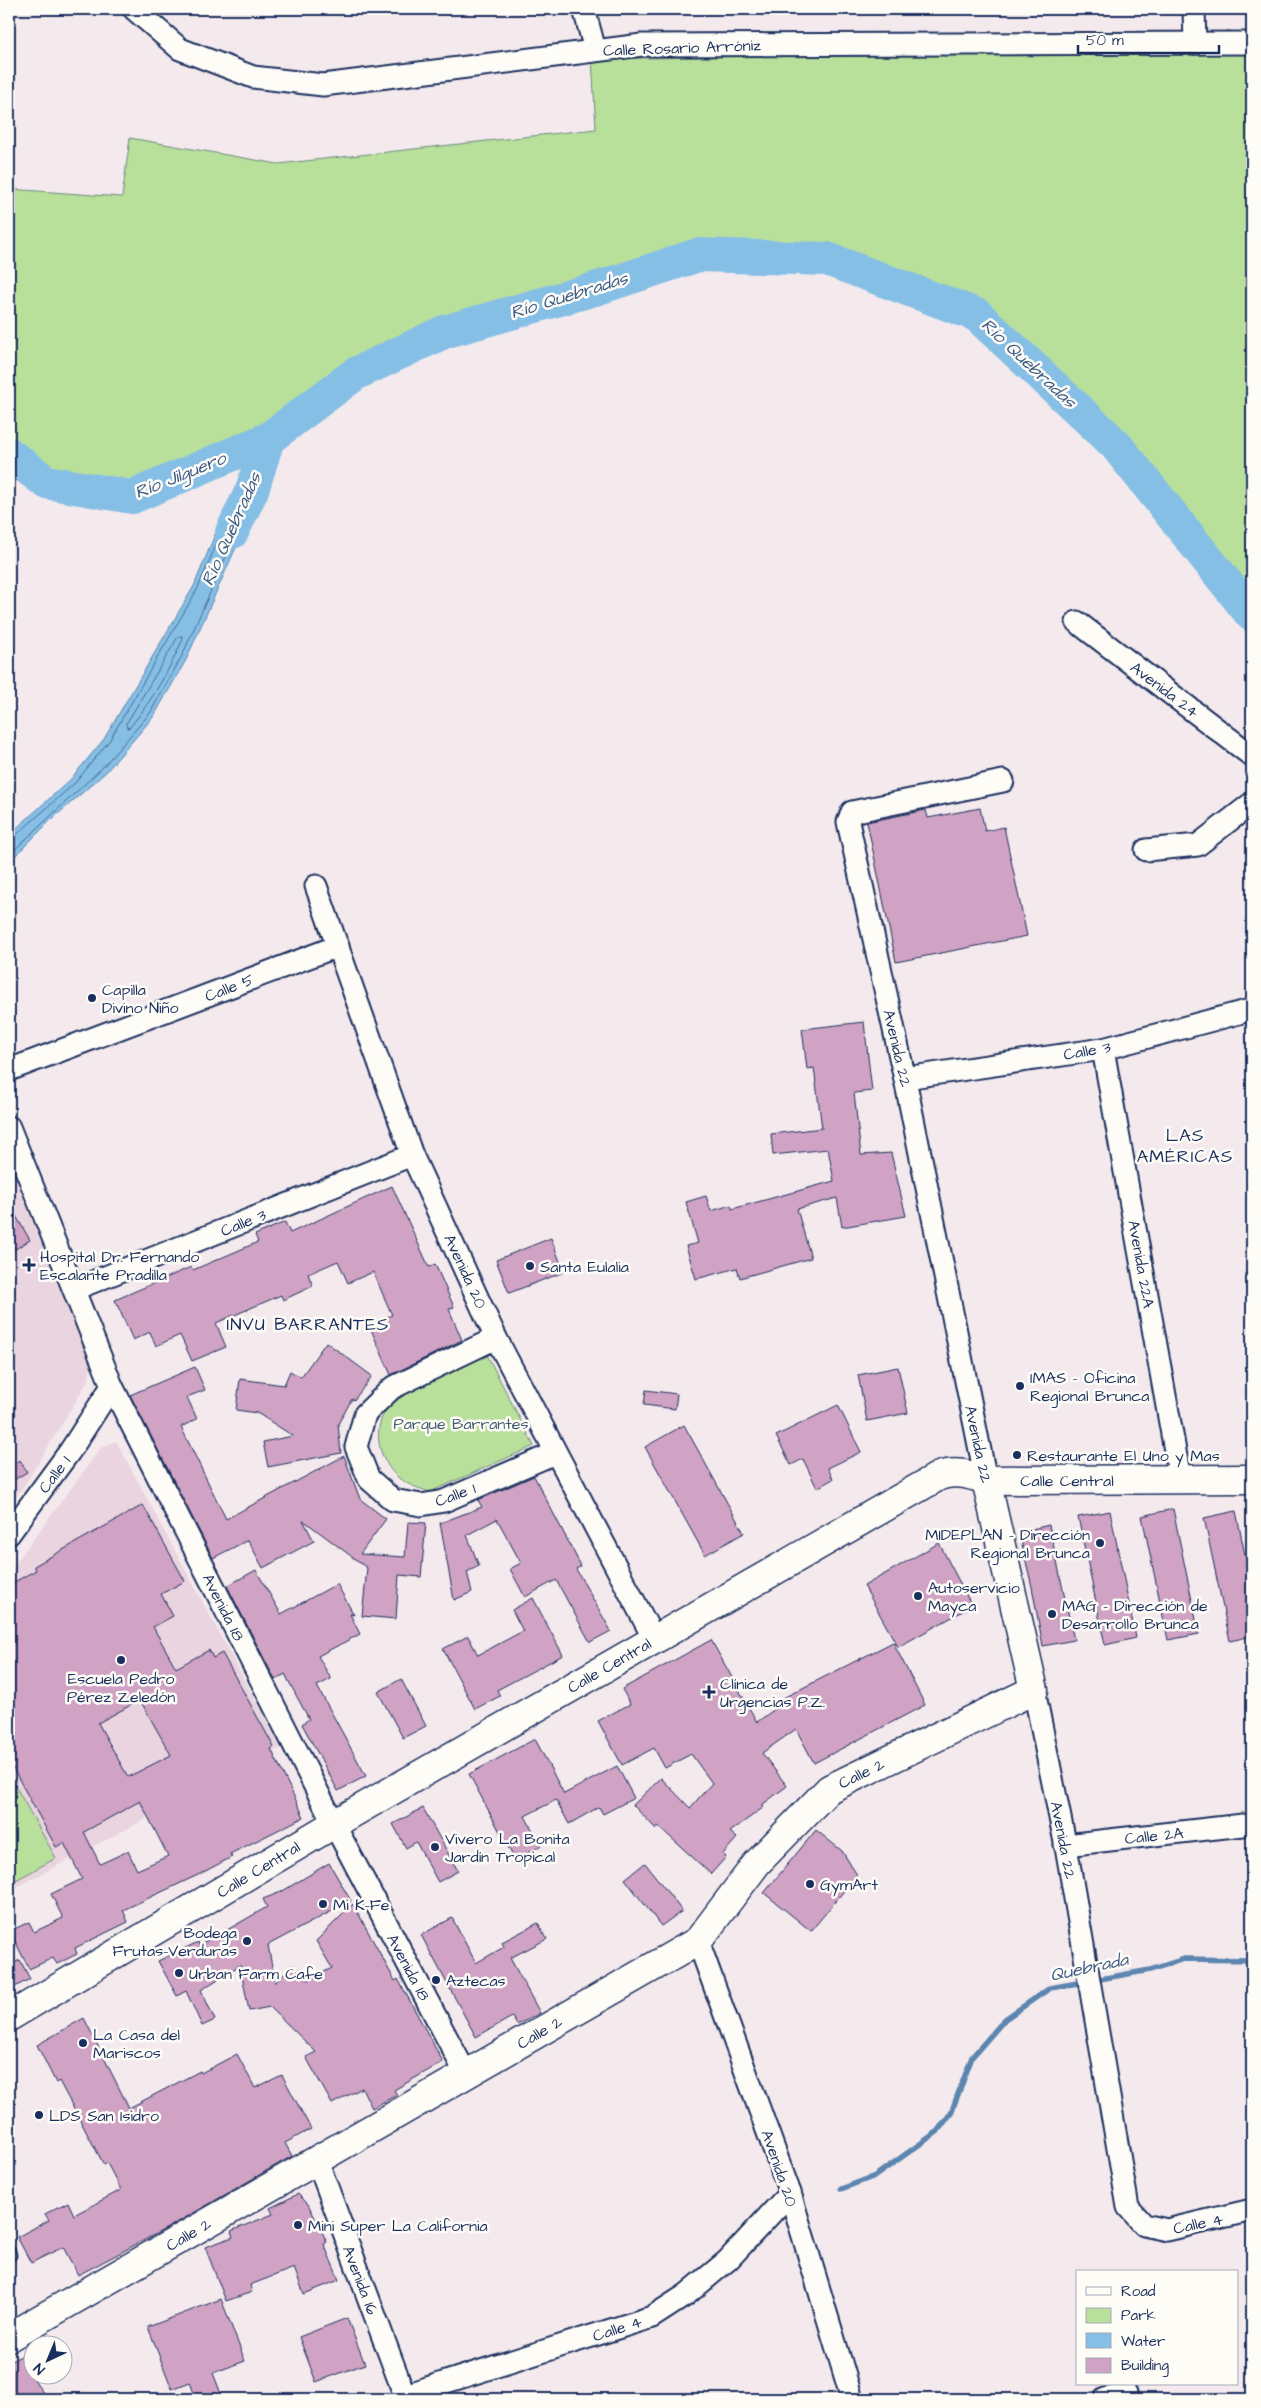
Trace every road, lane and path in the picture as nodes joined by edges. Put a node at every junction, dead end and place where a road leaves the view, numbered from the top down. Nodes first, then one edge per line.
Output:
1 (134, 9) edge
2 (584, 9) edge
3 (1194, 9) edge
4 (1195, 43) junction
5 (1252, 43) edge
6 (595, 50) junction
7 (1077, 622) dead end
8 (1252, 756) edge
9 (1003, 781) dead end
10 (1252, 803) edge
11 (1146, 850) dead end
12 (316, 886) dead end
13 (338, 946) junction
14 (1252, 1010) edge
15 (1103, 1048) junction
16 (9, 1070) edge
17 (905, 1078) junction
18 (9, 1127) edge
19 (412, 1155) junction
20 (75, 1289) junction
21 (496, 1338) junction
22 (112, 1386) junction
23 (555, 1453) junction
24 (1180, 1479) junction
25 (986, 1480) junction
26 (1252, 1480) edge
27 (9, 1534) edge
28 (654, 1639) junction
29 (1034, 1690) junction
30 (334, 1824) junction
31 (1244, 1825) dead end
32 (1065, 1845) junction
33 (698, 1941) junction
34 (9, 2017) edge
35 (466, 2074) junction
36 (317, 2160) junction
37 (790, 2193) junction
38 (1252, 2210) edge
39 (1144, 2225) joint
40 (9, 2337) edge
41 (1126, 2393) dead end
42 (406, 2397) edge
43 (852, 2399) edge
44 (1105, 2399) edge

1 - 6 street, Calle Rosario Arróniz
2 - 6 street
3 - 4 street
4 - 5 street, Calle Rosario Arróniz
4 - 6 street, Calle Rosario Arróniz
7 - 8 street, Avenida 24
9 - 17 street, Avenida 22
10 - 11 street
12 - 13 street, Avenida 20
13 - 16 street, Calle 5
13 - 19 street, Avenida 20
14 - 15 street, Calle 3
15 - 17 street, Calle 3
15 - 24 street, Avenida 22A
17 - 25 street, Avenida 22
18 - 20 street, Avenida 18
19 - 20 street, Calle 3
19 - 21 street, Avenida 20
20 - 22 street, Avenida 18
21 - 23 street, Avenida 20
21 - 23 street, Calle 1
22 - 27 street, Calle 1
22 - 30 street, Avenida 18
23 - 28 street, Avenida 20
24 - 25 main road, Calle Central
24 - 26 main road, Calle Central
25 - 28 main road, Calle Central
25 - 29 main road, Avenida 22
28 - 30 main road, Calle Central
29 - 32 street, Avenida 22
29 - 33 main road, Calle 2
30 - 34 main road, Calle Central
30 - 35 street, Avenida 18
31 - 32 street, Calle 2A
32 - 39 street, Avenida 22
33 - 35 main road, Calle 2
33 - 37 street, Avenida 20
35 - 36 main road, Calle 2
36 - 40 main road, Calle 2
36 - 42 street, Avenida 16
37 - 42 street, Calle 4
37 - 43 street, Avenida 20
38 - 39 street, Calle 4
41 - 44 street

